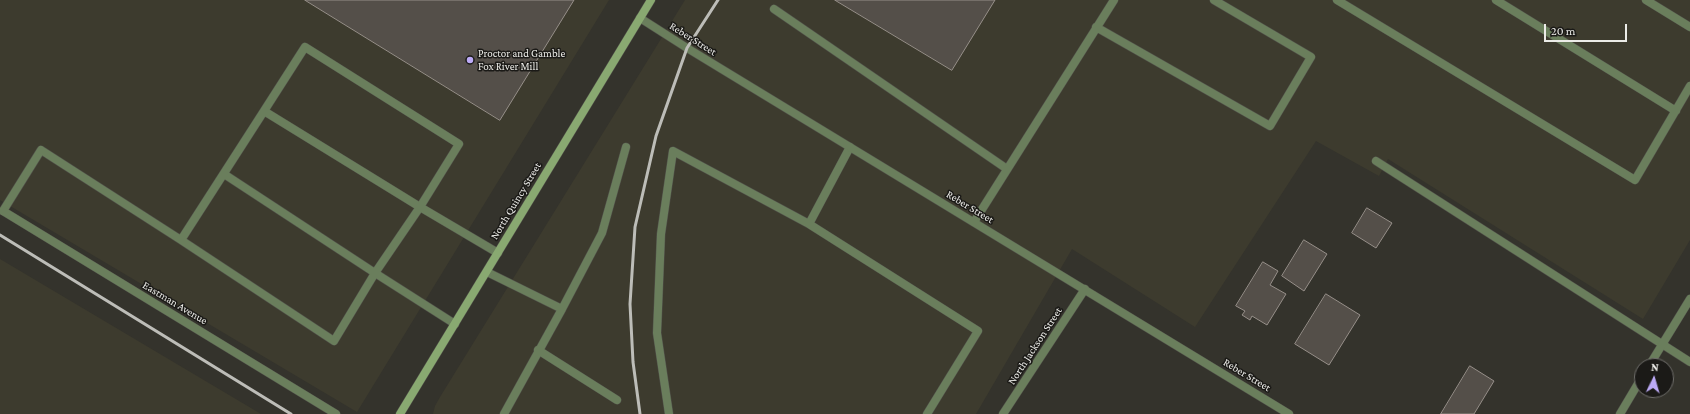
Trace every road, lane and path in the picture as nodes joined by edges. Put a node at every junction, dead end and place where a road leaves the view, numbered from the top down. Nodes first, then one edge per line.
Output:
1 (651, 0) edge
2 (1114, 0) edge
3 (1214, 0) edge
4 (1337, 0) edge
5 (1496, 0) edge
6 (1646, 0) edge
7 (774, 9) dead end
8 (640, 18) junction
9 (1096, 27) junction
10 (1690, 27) edge
11 (1690, 86) edge
12 (264, 111) junction
13 (1676, 111) junction
14 (626, 147) dead end
15 (850, 147) junction
16 (1376, 162) dead end
17 (1008, 169) junction
18 (224, 174) junction
19 (420, 207) junction
20 (974, 222) junction
21 (809, 224) junction
22 (181, 240) junction
23 (498, 252) junction
24 (487, 272) junction
25 (375, 273) junction
26 (1085, 290) junction
27 (1690, 298) edge
28 (562, 309) junction
29 (455, 324) junction
30 (1662, 344) junction
31 (538, 350) junction
32 (1654, 358) edge
33 (1690, 362) edge
34 (1634, 390) edge
35 (617, 400) dead end
36 (336, 414) edge
37 (400, 414) edge
38 (504, 414) edge
39 (669, 414) edge
40 (927, 414) edge
41 (1003, 414) edge
42 (1289, 414) edge
43 (1620, 414) edge

1 - 8 street, North Quincy Street
2 - 9 street
3 - 9 street
4 - 13 street
5 - 13 street
6 - 10 street
7 - 17 street
8 - 15 street, Reber Street
8 - 23 street, North Quincy Street
9 - 17 street
11 - 13 street
12 - 18 street
12 - 19 street
12 - 19 street
14 - 28 street
15 - 20 street, Reber Street
15 - 21 street
16 - 30 street
17 - 20 street
18 - 22 street
18 - 25 street
19 - 23 street
19 - 25 street
20 - 26 street, Reber Street
21 - 39 street
21 - 40 street
22 - 25 street
22 - 36 street, Eastman Avenue
23 - 24 street, North Quincy Street
24 - 28 street
24 - 29 street, North Quincy Street
25 - 29 street
26 - 41 street, North Jackson Street
26 - 42 street, Reber Street
27 - 30 street
28 - 31 street
29 - 37 street, North Quincy Street
30 - 32 street
30 - 33 street
31 - 35 street
31 - 38 street
34 - 43 street

